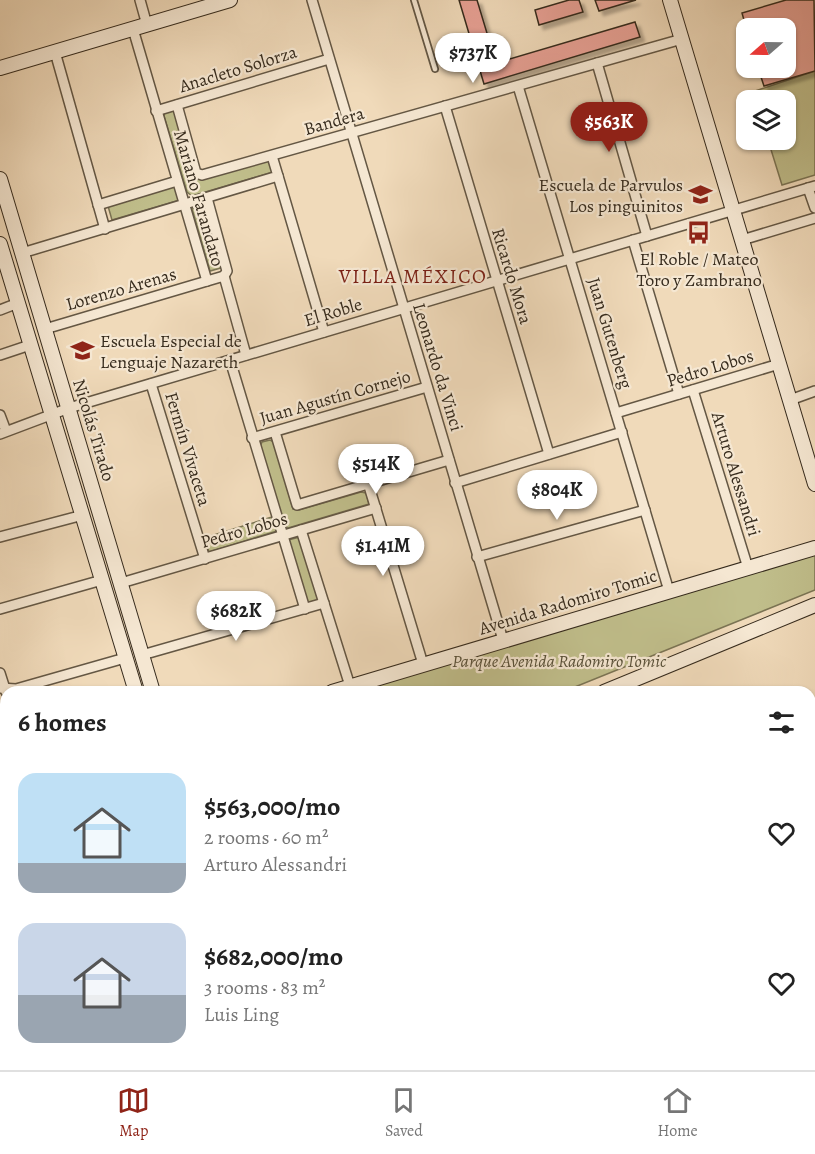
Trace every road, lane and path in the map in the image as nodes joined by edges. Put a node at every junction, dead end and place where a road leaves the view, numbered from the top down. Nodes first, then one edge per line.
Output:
1 (140, 0) edge
2 (312, 0) edge
3 (414, 0) edge
4 (670, 0) edge
5 (225, 1) edge
6 (147, 25) junction
7 (133, 29) junction
8 (682, 39) junction
9 (55, 52) junction
10 (329, 59) junction
11 (597, 63) junction
12 (0, 68) edge
13 (435, 69) dead end
14 (518, 86) junction
15 (177, 105) junction
16 (445, 106) junction
17 (156, 111) junction
18 (352, 133) junction
19 (272, 156) junction
20 (278, 176) junction
21 (0, 179) edge
22 (177, 181) junction
23 (812, 187) edge
24 (207, 198) junction
25 (184, 204) junction
26 (98, 205) junction
27 (815, 208) edge
28 (734, 210) junction
29 (815, 218) edge
30 (105, 229) junction
31 (647, 236) junction
32 (633, 240) junction
33 (742, 240) junction
34 (1, 253) edge
35 (22, 253) junction
36 (570, 259) junction
37 (224, 276) junction
38 (207, 281) junction
39 (496, 281) junction
40 (18, 303) junction
41 (403, 308) junction
42 (0, 310) edge
43 (45, 329) junction
44 (324, 332) junction
45 (30, 345) junction
46 (0, 355) edge
47 (246, 355) junction
48 (230, 360) junction
49 (779, 364) junction
50 (151, 384) junction
51 (427, 387) junction
52 (693, 390) junction
53 (815, 391) edge
54 (679, 394) junction
55 (790, 400) junction
56 (69, 408) junction
57 (616, 413) junction
58 (51, 414) junction
59 (0, 415) edge
60 (275, 432) junction
61 (622, 432) junction
62 (3, 433) edge
63 (252, 438) junction
64 (549, 454) junction
65 (448, 460) junction
66 (812, 465) edge
67 (368, 483) junction
68 (455, 483) junction
69 (815, 484) edge
70 (376, 508) junction
71 (645, 510) junction
72 (83, 515) junction
73 (301, 530) junction
74 (283, 536) junction
75 (0, 537) edge
76 (815, 548) edge
77 (477, 558) junction
78 (205, 559) junction
79 (748, 568) junction
80 (102, 580) junction
81 (121, 583) junction
82 (669, 591) junction
83 (324, 603) junction
84 (815, 604) edge
85 (0, 609) edge
86 (305, 609) junction
87 (503, 640) junction
88 (142, 655) junction
89 (125, 658) junction
90 (423, 664) junction
91 (27, 686) edge
92 (134, 686) edge
93 (151, 686) edge
94 (350, 686) joint
95 (618, 686) edge

1 - 6 street
2 - 10 street, Leonardo da Vinci
3 - 13 lane
4 - 8 street
5 - 6 street
6 - 7 street
7 - 9 street
7 - 17 street, Mariano Farandato
8 - 11 street, Bandera
8 - 28 street
9 - 12 street
9 - 26 street
10 - 15 street, Anacleto Solorza
10 - 18 street, Leonardo da Vinci
11 - 14 street, Bandera
11 - 31 street
14 - 16 street, Bandera
14 - 36 street, Juan Gutenberg
15 - 17 street, Anacleto Solorza
15 - 19 street, Bandera
16 - 18 street, Bandera
16 - 39 street, Ricardo Mora
17 - 22 street, Mariano Farandato
18 - 19 street, Bandera
18 - 41 street, Leonardo da Vinci
19 - 20 street
20 - 24 street
20 - 44 street
21 - 35 street, Nicolás Tirado
22 - 25 street, Mariano Farandato
22 - 26 street
23 - 27 street
23 - 28 street, El Roble
24 - 25 street
24 - 37 street
25 - 30 street
25 - 38 street, Mariano Farandato
26 - 30 street
28 - 31 street, El Roble
28 - 33 street
29 - 33 street
30 - 35 street
31 - 32 street, El Roble
32 - 36 street, El Roble
32 - 54 street
33 - 49 street
34 - 40 street, Nicolás Tirado
35 - 43 street, Nicolás Tirado
36 - 39 street, El Roble
36 - 57 street, Juan Gutenberg
37 - 38 street, Mariano Farandato
37 - 47 street, Mariano Farandato
38 - 43 street, Lorenzo Arenas
39 - 41 street, El Roble
39 - 64 street, Ricardo Mora
40 - 42 street
40 - 45 street, Nicolás Tirado
41 - 44 street, El Roble
41 - 51 street, Leonardo da Vinci
43 - 56 street, Nicolás Tirado
44 - 47 street, El Roble
45 - 46 street
45 - 58 street, Nicolás Tirado
47 - 48 street, El Roble
48 - 50 street, El Roble
48 - 63 street
49 - 52 street, Pedro Lobos
49 - 55 street
50 - 56 street, El Roble
50 - 78 street, Fermín Vivaceta
51 - 60 street, Juan Agustín Cornejo
51 - 65 street, Leonardo da Vinci
52 - 54 street, Pedro Lobos
52 - 79 street, Arturo Alessandri
53 - 55 street
54 - 57 street, Pedro Lobos
55 - 66 street
56 - 58 street, El Roble
56 - 81 street, Nicolás Tirado
57 - 61 street, Juan Gutenberg
58 - 62 street, El Roble
58 - 72 street, Nicolás Tirado
59 - 62 street
60 - 63 street, Juan Agustín Cornejo
60 - 67 street, Pedro Lobos
61 - 64 street
61 - 71 street, Juan Gutenberg
63 - 74 street
64 - 68 street
65 - 67 street, Pedro Lobos
65 - 68 street, Leonardo da Vinci
66 - 69 street
67 - 70 street
68 - 77 street, Leonardo da Vinci
70 - 73 street, Pedro Lobos
70 - 90 street
71 - 77 street
71 - 82 street, Juan Gutenberg
72 - 75 street
72 - 80 street, Nicolás Tirado
73 - 74 street, Pedro Lobos
73 - 83 street
74 - 78 street, Pedro Lobos
74 - 86 street
76 - 79 street, Avenida Radomiro Tomic
77 - 87 street, Leonardo da Vinci
78 - 81 street, Pedro Lobos
79 - 82 street, Avenida Radomiro Tomic
80 - 85 street
80 - 89 street, Nicolás Tirado
81 - 88 street, Nicolás Tirado
82 - 87 street, Avenida Radomiro Tomic
83 - 86 street
83 - 94 street
84 - 95 street
86 - 88 street
87 - 90 street, Avenida Radomiro Tomic
88 - 93 street, Nicolás Tirado
89 - 91 street
89 - 92 street, Nicolás Tirado
90 - 94 street, Avenida Radomiro Tomic

